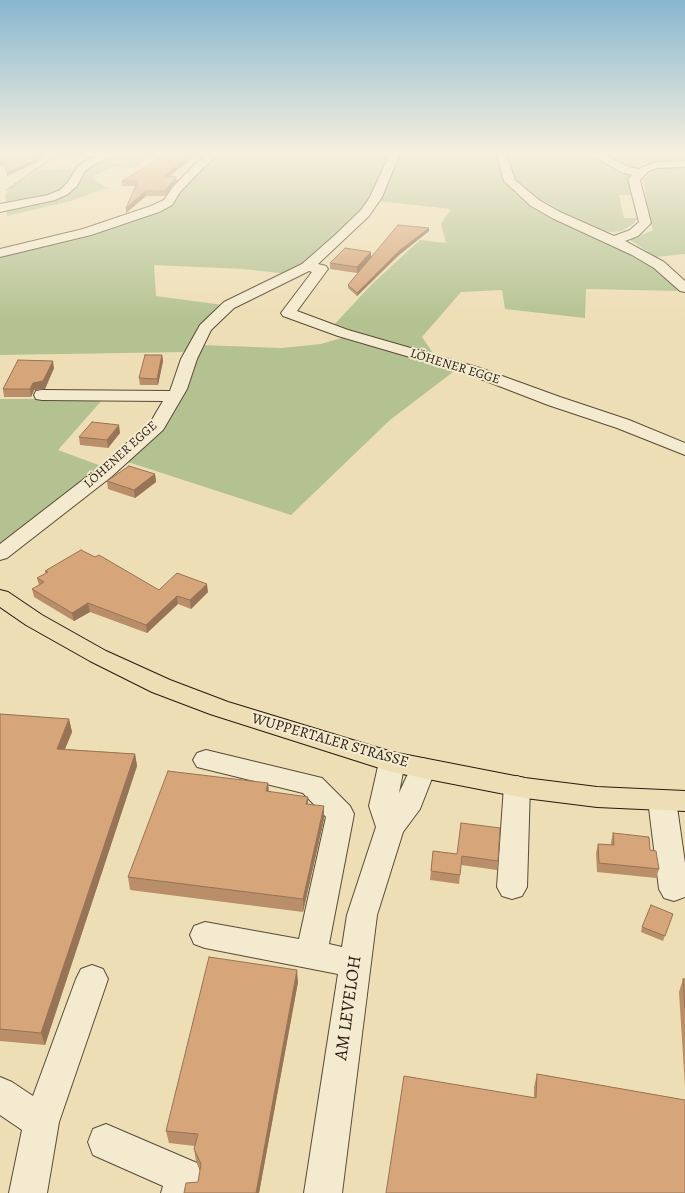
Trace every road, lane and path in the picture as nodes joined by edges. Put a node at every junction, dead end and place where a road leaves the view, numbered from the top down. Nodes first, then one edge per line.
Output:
1 (156, 209) edge
2 (368, 209) edge
3 (545, 209) edge
4 (641, 209) edge
5 (614, 240) junction
6 (0, 253) edge
7 (307, 267) junction
8 (685, 288) edge
9 (42, 395) dead end
10 (175, 396) junction
11 (685, 450) edge
12 (0, 554) edge
13 (0, 597) edge
14 (206, 760) dead end
15 (392, 762) junction
16 (423, 768) junction
17 (517, 786) junction
18 (674, 801) edge
19 (390, 827) junction
20 (512, 887) dead end
21 (674, 889) dead end
22 (205, 935) dead end
23 (311, 955) junction
24 (355, 963) junction
25 (92, 979) dead end
26 (0, 1094) edge
27 (41, 1122) junction
28 (106, 1142) dead end
29 (28, 1193) edge
30 (180, 1193) edge
31 (323, 1193) edge

1 - 6 street
2 - 7 street, LÖHENER EGGE
3 - 5 street
4 - 5 street
5 - 8 street
7 - 10 street, LÖHENER EGGE
7 - 11 street, LÖHENER EGGE
9 - 10 street
10 - 12 street, LÖHENER EGGE
13 - 15 main road, WUPPERTALER STRASSE
14 - 23 street
15 - 16 main road, WUPPERTALER STRASSE
15 - 19 street
16 - 17 main road, WUPPERTALER STRASSE
16 - 19 street, AM LEVELOH
17 - 18 main road, WUPPERTALER STRASSE
17 - 20 street
18 - 21 street
19 - 24 street, AM LEVELOH
22 - 23 street
23 - 24 street
24 - 31 street, AM LEVELOH
25 - 27 street
26 - 27 street
27 - 29 street
28 - 30 street

